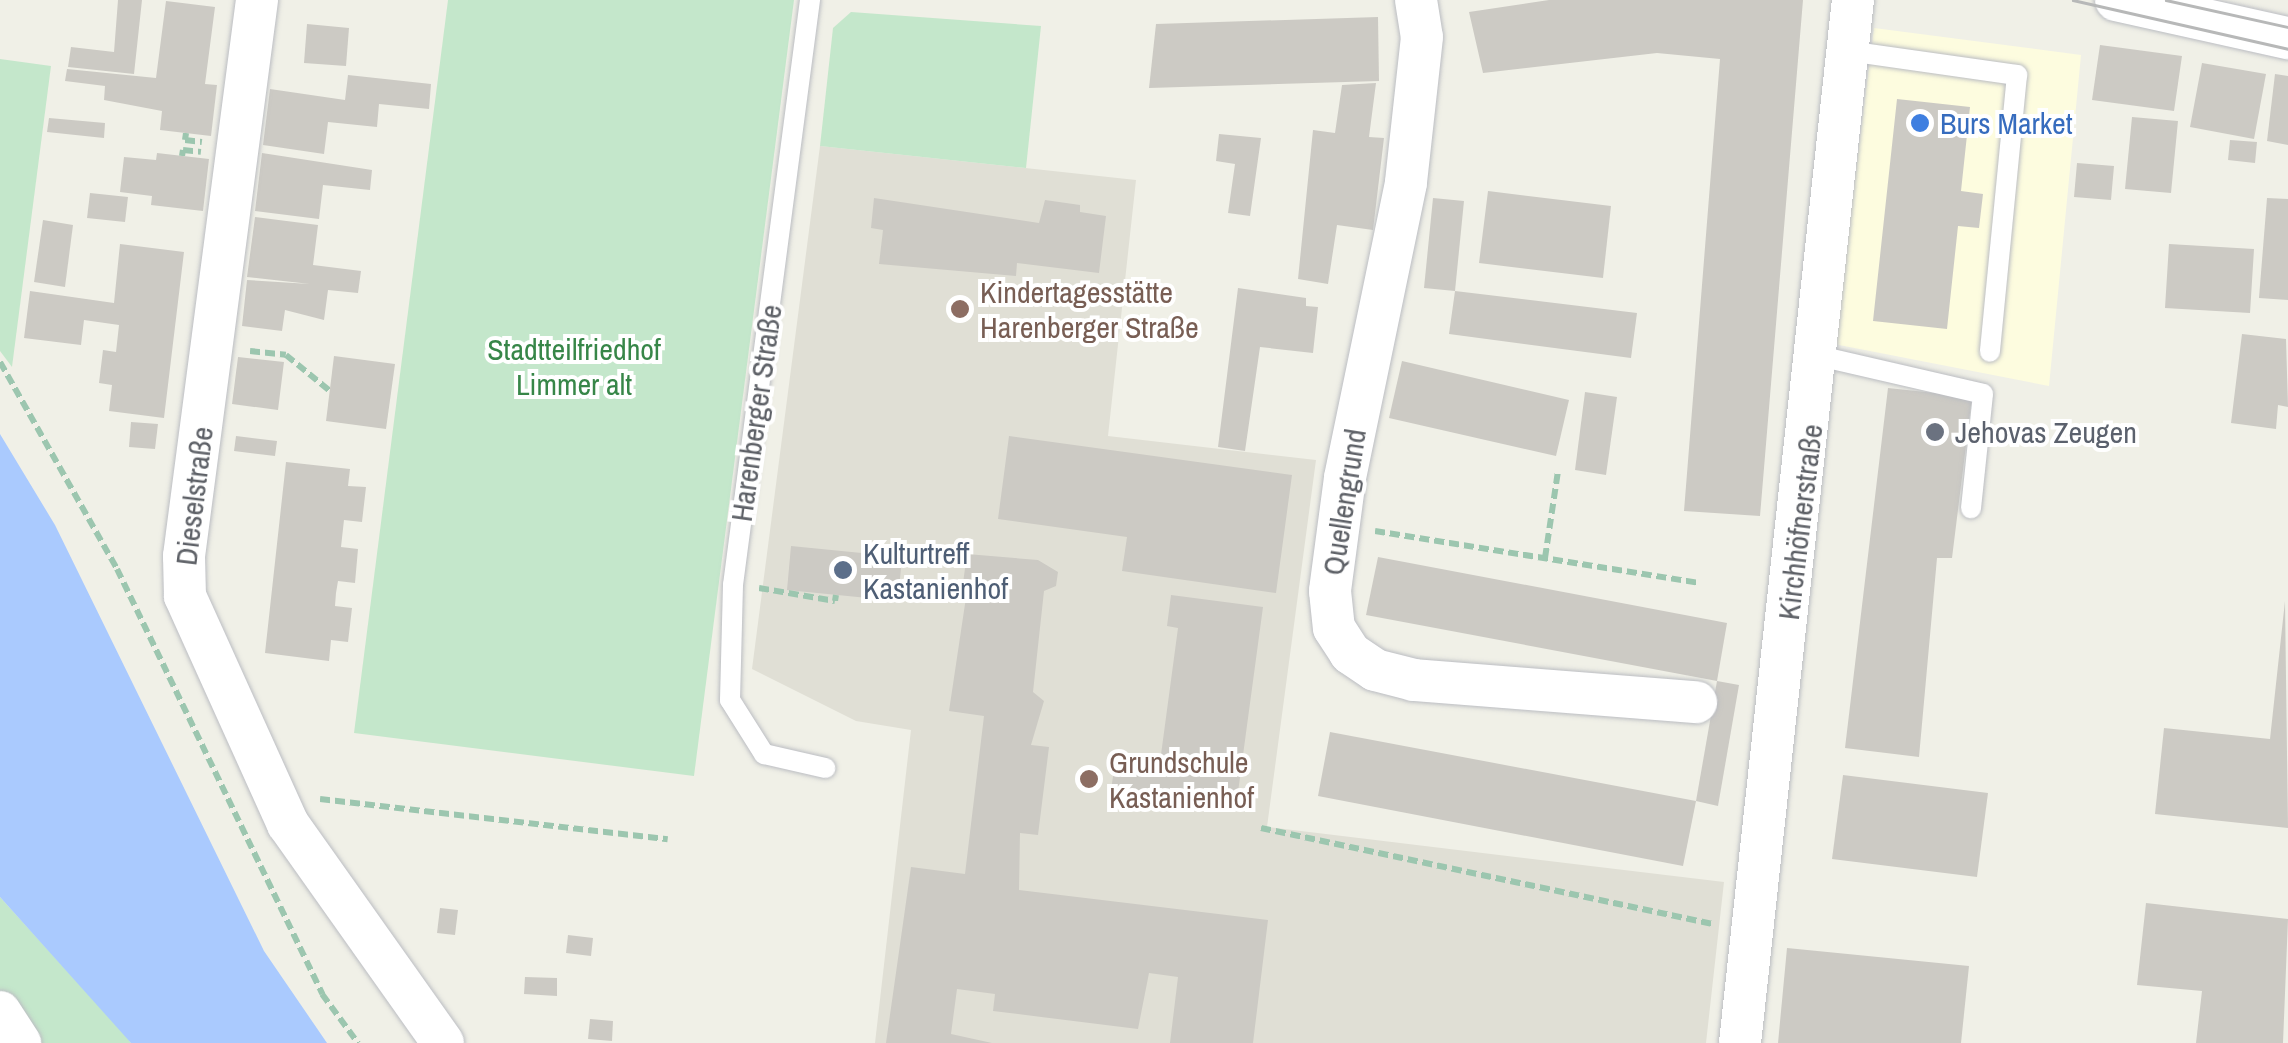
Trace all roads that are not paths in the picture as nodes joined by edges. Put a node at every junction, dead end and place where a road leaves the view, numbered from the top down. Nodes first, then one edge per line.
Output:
1 (258, 0) edge
2 (810, 0) edge
3 (1416, 0) edge
4 (1853, 0) edge
5 (2116, 0) edge
6 (2288, 38) edge
7 (1846, 64) junction
8 (1990, 352) dead end
9 (1819, 356) junction
10 (1971, 508) dead end
11 (1696, 702) dead end
12 (825, 768) dead end
13 (0, 1012) edge
14 (20, 1043) edge
15 (443, 1043) edge
16 (1740, 1043) edge

1 - 15 street, Dieselstraße
2 - 12 lane, Harenberger Straße
3 - 11 street, Quellengrund
4 - 7 street, Kirchhöfnerstraße
5 - 6 street
7 - 8 lane
7 - 9 street, Kirchhöfnerstraße
9 - 10 lane
9 - 16 street, Kirchhöfnerstraße
13 - 14 street

